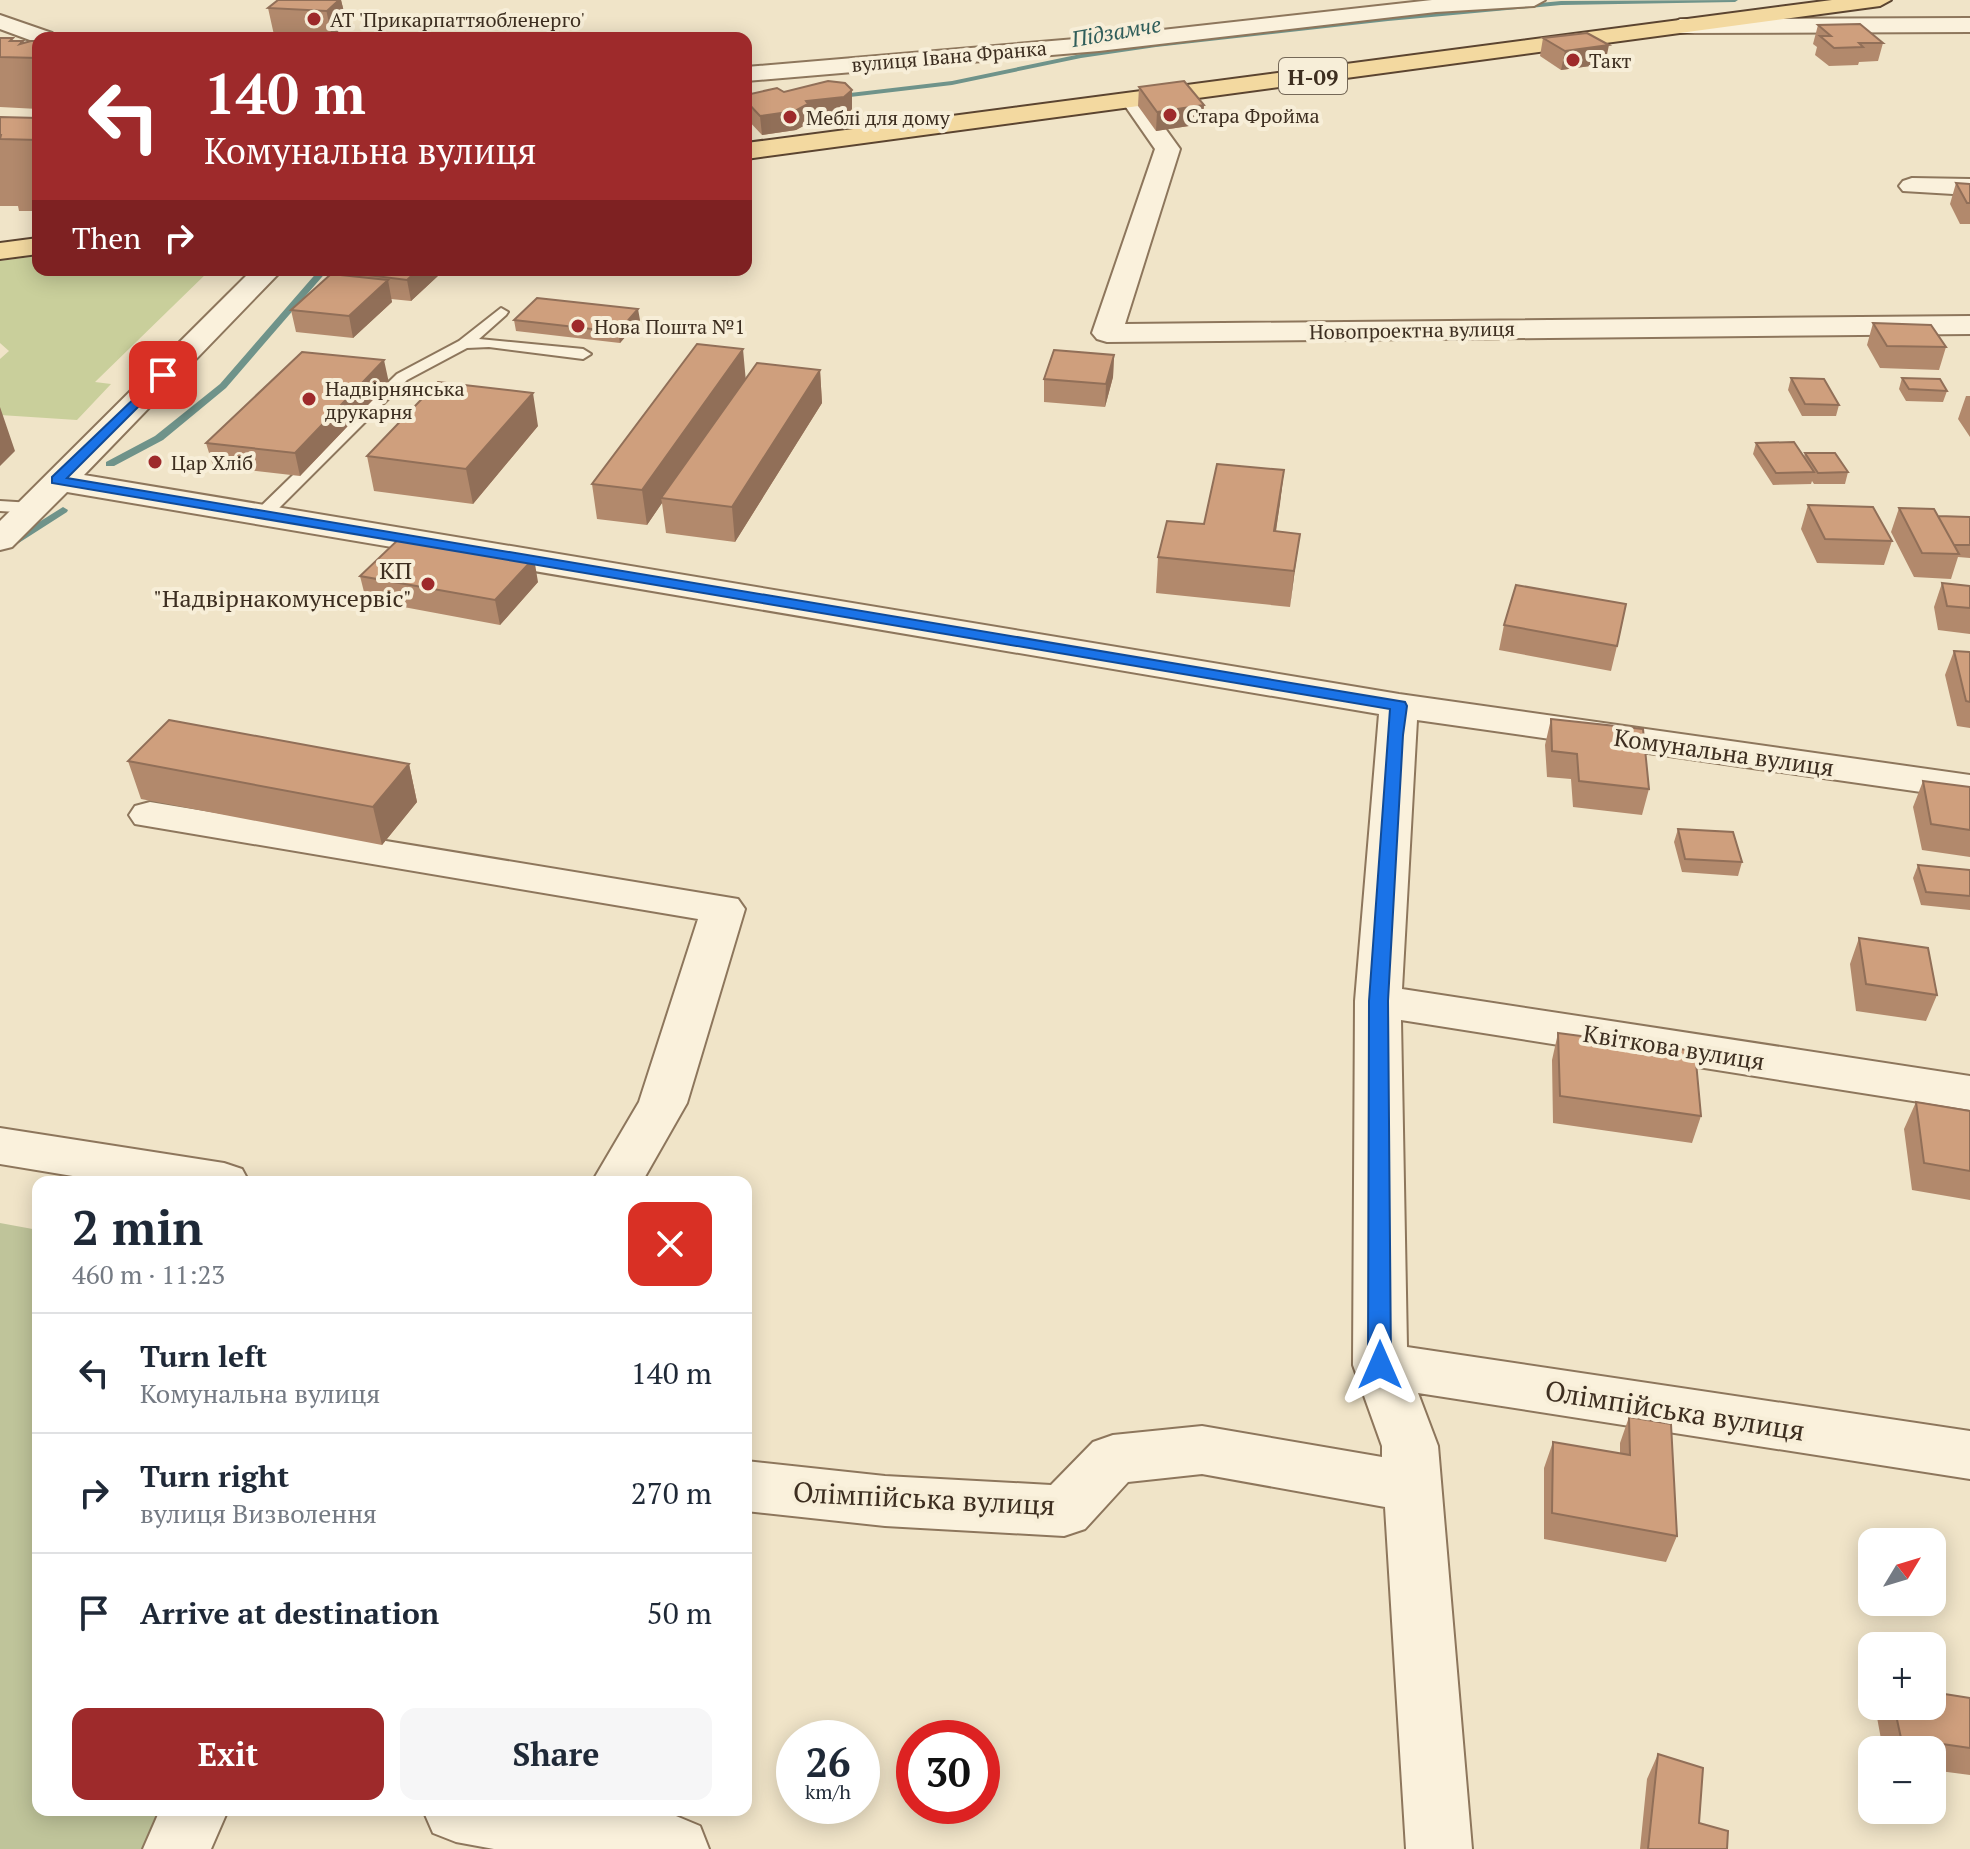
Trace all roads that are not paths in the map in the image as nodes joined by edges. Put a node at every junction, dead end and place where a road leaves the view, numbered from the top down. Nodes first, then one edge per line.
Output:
1 (1534, 0) edge
2 (1880, 0) edge
3 (1438, 3) edge
4 (0, 22) edge
5 (1970, 25) edge
6 (1680, 26) junction
7 (32, 34) edge
8 (752, 73) edge
9 (1133, 100) junction
10 (752, 150) edge
11 (1912, 186) dead end
12 (1970, 187) edge
13 (32, 247) edge
14 (0, 251) edge
15 (262, 276) edge
16 (501, 312) dead end
17 (1970, 325) edge
18 (464, 344) junction
19 (583, 354) dead end
20 (57, 480) junction
21 (0, 506) edge
22 (32, 508) junction
23 (263, 514) junction
24 (0, 540) edge
25 (1399, 706) junction
26 (1970, 787) edge
27 (150, 815) dead end
28 (1378, 1001) junction
29 (1970, 1093) edge
30 (0, 1146) edge
31 (187, 1176) edge
32 (620, 1176) edge
33 (1380, 1365) junction
34 (1970, 1455) edge
35 (752, 1487) edge
36 (1414, 1487) junction
37 (192, 1816) edge
38 (490, 1816) edge
39 (176, 1849) edge
40 (676, 1849) edge
41 (1439, 1849) edge

1 - 3 street, вулиця Івана Франка
2 - 6 main road, Н-09
3 - 8 street, вулиця Івана Франка
4 - 7 street
5 - 6 street
6 - 9 main road, Н-09
9 - 10 main road, Н-09
9 - 17 street, Новопроектна вулиця
11 - 12 street
13 - 14 main road
15 - 20 street
16 - 18 lane
18 - 19 lane
18 - 23 lane
20 - 22 street
20 - 23 street, Комунальна вулиця
21 - 22 lane
22 - 24 street
23 - 25 street, Комунальна вулиця
25 - 26 street, Комунальна вулиця
25 - 28 street
27 - 32 street
28 - 29 street, Квіткова вулиця
28 - 33 street
30 - 31 street
33 - 34 street, Олімпійська вулиця
33 - 36 street
35 - 36 street, Олімпійська вулиця
36 - 41 street
37 - 39 street
38 - 40 street

